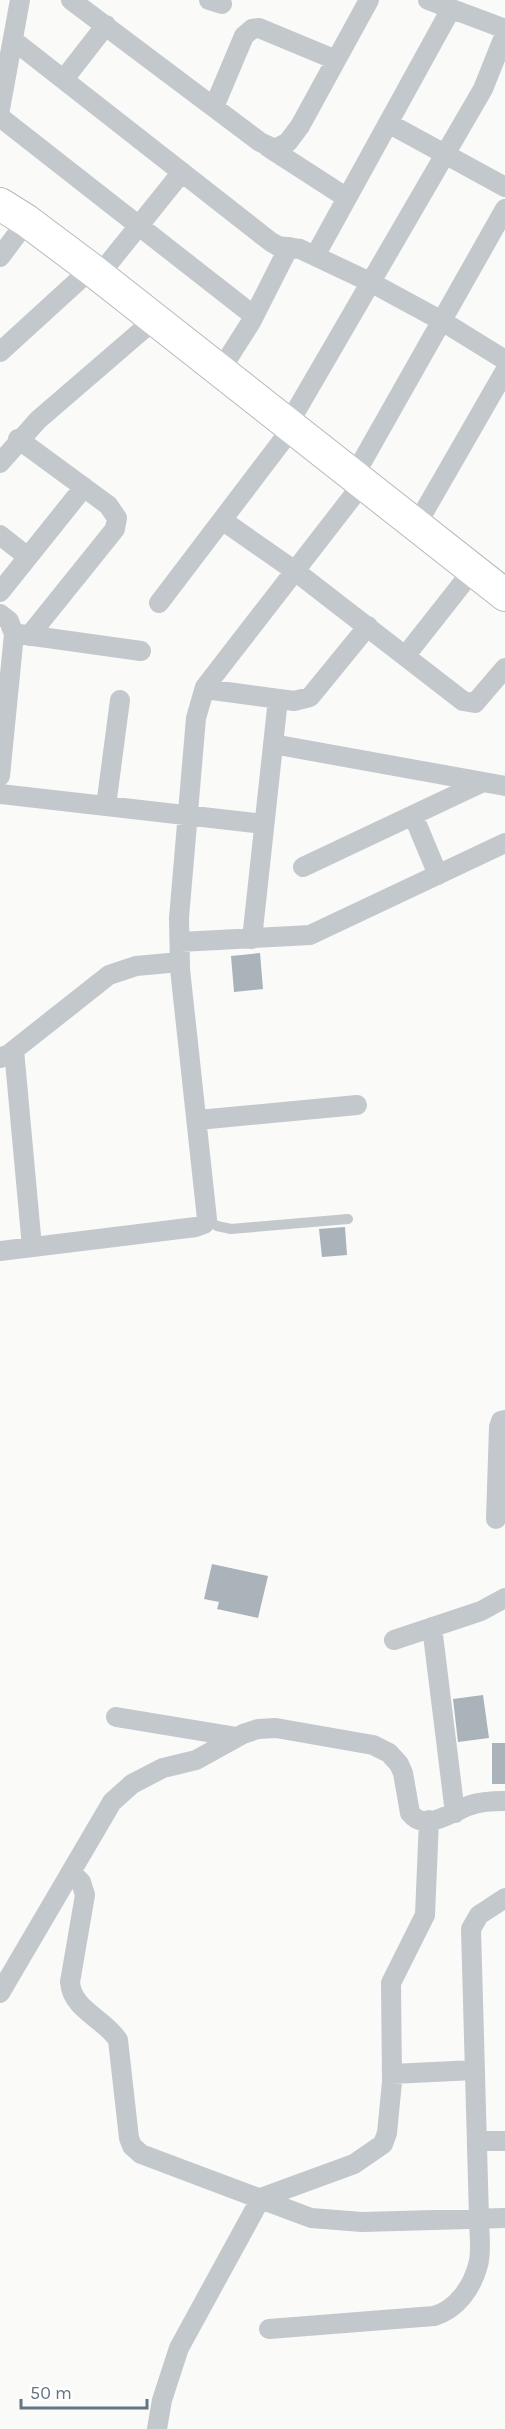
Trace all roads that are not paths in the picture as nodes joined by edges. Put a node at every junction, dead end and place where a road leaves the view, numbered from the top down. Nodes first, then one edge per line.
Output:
1 (20, 0) edge
2 (71, 0) edge
3 (369, 0) edge
4 (428, 0) edge
5 (451, 9) junction
6 (106, 25) junction
7 (505, 29) edge
8 (505, 34) edge
9 (13, 40) junction
10 (336, 60) junction
11 (64, 79) junction
12 (214, 107) junction
13 (0, 109) edge
14 (0, 117) edge
15 (388, 123) junction
16 (268, 147) junction
17 (446, 154) junction
18 (182, 172) junction
19 (505, 187) edge
20 (0, 191) edge
21 (347, 198) junction
22 (0, 204) edge
23 (505, 209) edge
24 (27, 221) junction
25 (139, 226) junction
26 (289, 247) junction
27 (315, 256) junction
28 (0, 257) edge
29 (97, 269) junction
30 (372, 283) junction
31 (128, 293) junction
32 (254, 316) junction
33 (154, 320) junction
34 (442, 321) junction
35 (0, 352) edge
36 (505, 360) edge
37 (225, 363) junction
38 (505, 371) edge
39 (292, 422) junction
40 (18, 439) junction
41 (0, 463) edge
42 (361, 475) junction
43 (84, 487) junction
44 (421, 517) junction
45 (222, 520) junction
46 (0, 535) edge
47 (28, 557) junction
48 (473, 570) junction
49 (295, 571) junction
50 (505, 579) edge
51 (0, 592) edge
52 (505, 595) edge
53 (159, 603) dead end
54 (0, 614) edge
55 (368, 626) junction
56 (22, 635) junction
57 (141, 651) dead end
58 (406, 655) junction
59 (505, 668) edge
60 (205, 689) junction
61 (278, 699) junction
62 (120, 700) dead end
63 (273, 744) junction
64 (0, 776) edge
65 (481, 783) junction
66 (505, 786) edge
67 (0, 794) edge
68 (106, 806) junction
69 (188, 815) junction
70 (413, 816) junction
71 (264, 824) junction
72 (505, 843) edge
73 (303, 867) dead end
74 (438, 875) junction
75 (252, 939) junction
76 (180, 942) junction
77 (180, 962) junction
78 (7, 1054) edge
79 (357, 1105) dead end
80 (198, 1120) junction
81 (207, 1219) junction
82 (348, 1219) dead end
83 (32, 1247) junction
84 (0, 1251) edge
85 (505, 1420) edge
86 (496, 1520) dead end
87 (505, 1598) edge
88 (432, 1627) junction
89 (394, 1640) dead end
90 (116, 1717) dead end
91 (237, 1737) junction
92 (505, 1801) edge
93 (456, 1813) junction
94 (429, 1820) junction
95 (71, 1872) junction
96 (505, 1898) edge
97 (0, 1993) edge
98 (475, 2070) junction
99 (392, 2074) junction
100 (477, 2141) junction
101 (505, 2141) edge
102 (261, 2198) junction
103 (505, 2217) edge
104 (479, 2218) junction
105 (268, 2329) dead end
106 (157, 2429) edge

1 - 9 street
2 - 6 street
3 - 10 street
4 - 5 street
5 - 7 street
5 - 15 street
6 - 11 street
6 - 12 street
8 - 17 street
9 - 11 street
9 - 13 street
10 - 12 street
10 - 16 street
11 - 18 street
12 - 16 street
14 - 25 street
15 - 17 street
15 - 21 street
16 - 21 street
17 - 19 street
17 - 30 street
18 - 25 street
18 - 26 street
20 - 29 main road
21 - 27 street
22 - 24 main road
23 - 34 street
24 - 28 street
24 - 29 main road
25 - 29 street
25 - 32 street
26 - 27 street
26 - 32 street
27 - 30 street
29 - 31 main road
29 - 35 street
30 - 34 street
30 - 39 street
31 - 33 main road
31 - 37 main road
32 - 37 street
33 - 39 main road
33 - 40 street
34 - 36 street
34 - 42 street
37 - 39 main road
38 - 44 street
39 - 42 main road
39 - 45 street
40 - 41 street
40 - 43 street
42 - 44 main road
42 - 48 main road
42 - 49 street
43 - 47 street
43 - 56 street
44 - 50 main road
45 - 49 street
45 - 53 street
46 - 47 street
47 - 51 street
48 - 52 main road
48 - 58 street
49 - 55 street
49 - 60 street
54 - 56 street
55 - 58 street
55 - 61 street
56 - 57 street
56 - 64 street
58 - 59 street
60 - 61 street
60 - 69 street
61 - 63 street
62 - 68 street
63 - 65 street
63 - 71 street
65 - 66 street
65 - 70 street
67 - 68 street
68 - 69 street
69 - 71 street
69 - 76 street
70 - 73 street
70 - 74 street
71 - 75 street
72 - 74 street
74 - 75 street
75 - 76 street
76 - 77 street
77 - 78 street
77 - 80 street
78 - 83 street
79 - 80 street
80 - 81 street
81 - 82 lane
81 - 83 street
83 - 84 street
85 - 86 street
87 - 88 street
88 - 89 street
88 - 93 street
90 - 91 street
91 - 94 street
91 - 95 street
92 - 93 street
93 - 94 street
94 - 99 street
95 - 97 street
95 - 102 street
96 - 98 street
98 - 99 street
98 - 100 street
99 - 102 street
100 - 101 street
100 - 104 street
102 - 104 street
102 - 106 street
103 - 104 street
104 - 105 street

